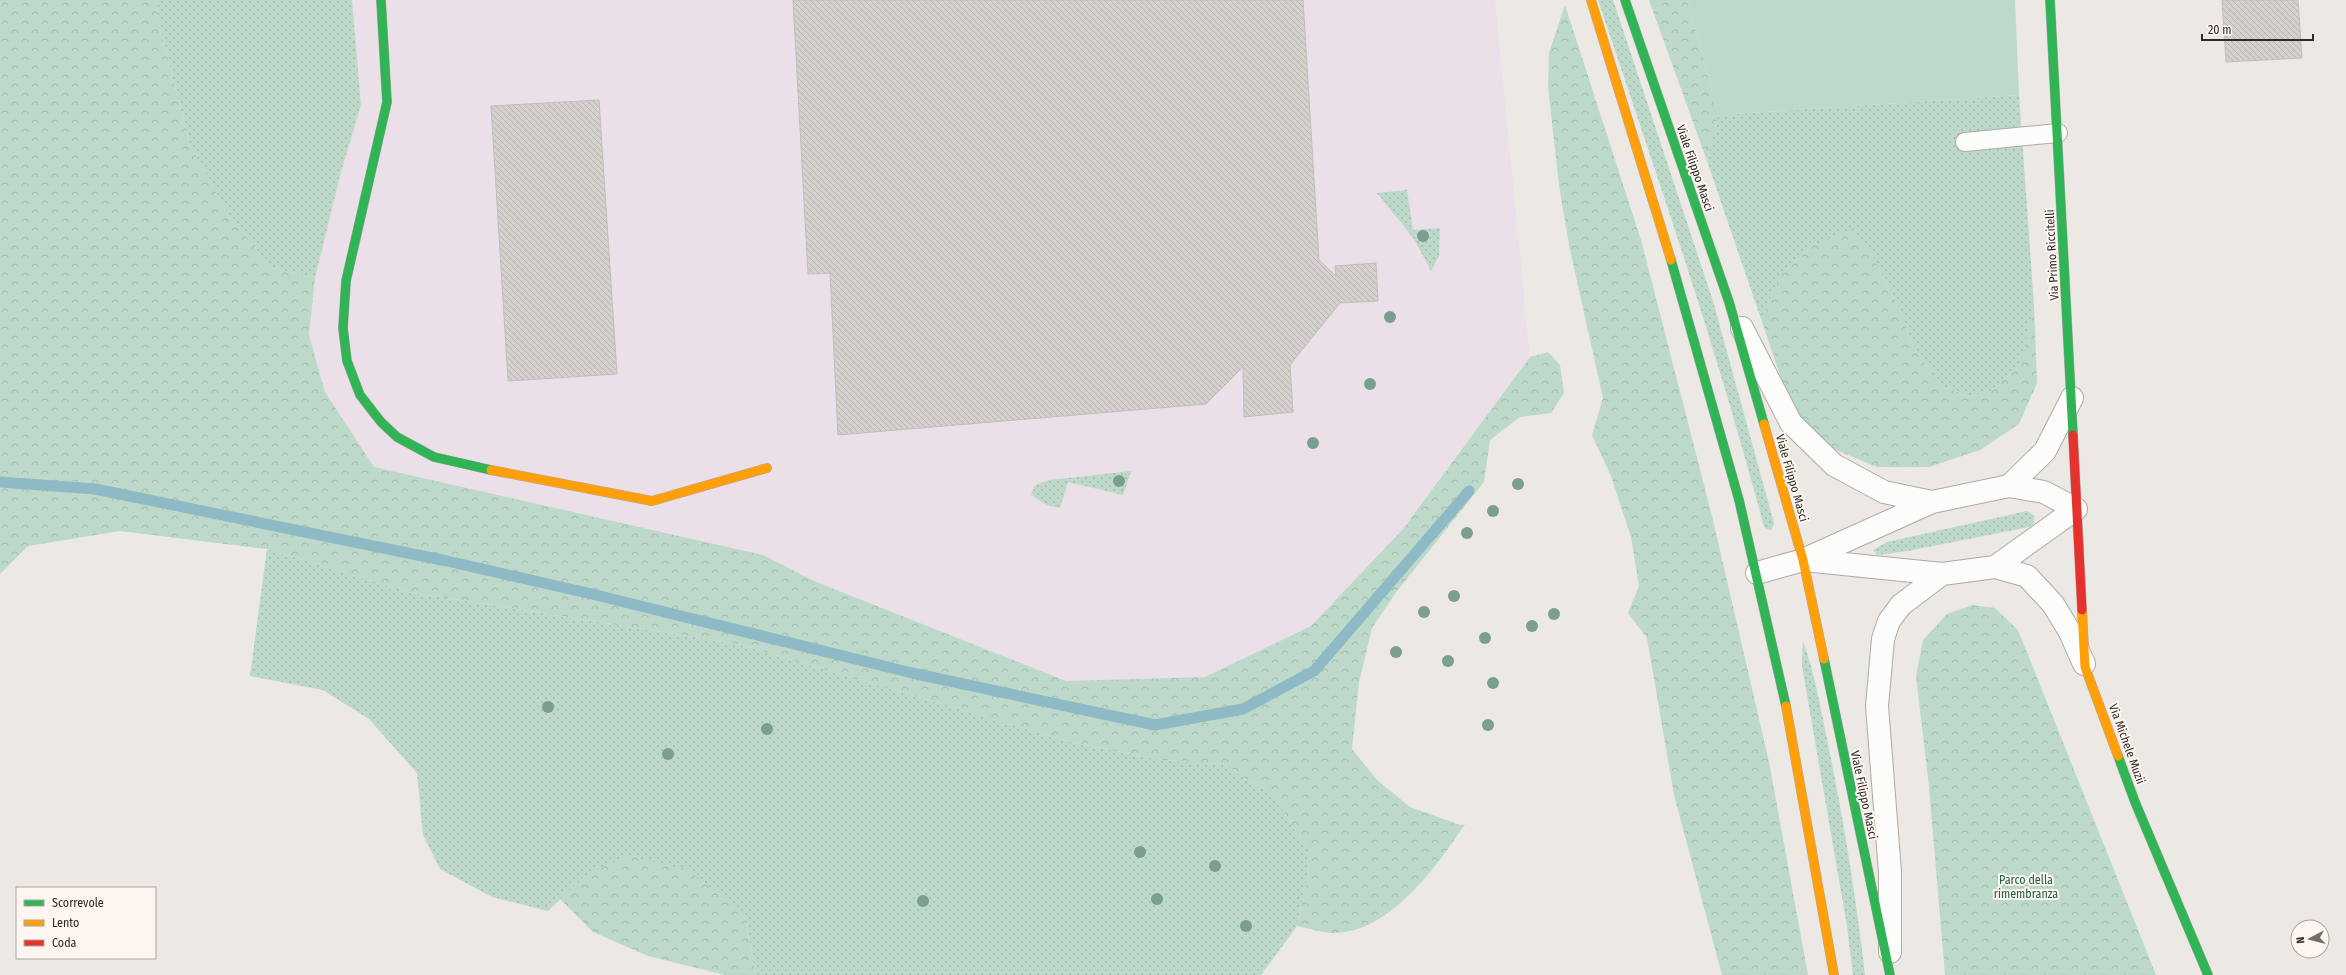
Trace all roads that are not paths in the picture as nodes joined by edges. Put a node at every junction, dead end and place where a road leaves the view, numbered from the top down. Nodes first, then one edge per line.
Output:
1 (381, 0) edge
2 (1591, 0) edge
3 (1625, 0) edge
4 (2050, 0) edge
5 (2058, 133) junction
6 (1965, 142) dead end
7 (1729, 302) junction
8 (2072, 398) junction
9 (767, 468) dead end
10 (2009, 486) junction
11 (1932, 502) junction
12 (2076, 509) junction
13 (1803, 560) junction
14 (1995, 567) junction
15 (1757, 573) junction
16 (1942, 574) junction
17 (2085, 667) junction
18 (1834, 975) edge
19 (1890, 975) edge
20 (2208, 975) edge

1 - 9 main road
2 - 15 main road
3 - 7 main road, Viale Filippo Masci
4 - 5 main road, Via Primo Riccitelli
5 - 6 lane
5 - 8 main road, Via Primo Riccitelli
7 - 11 street
7 - 13 main road, Viale Filippo Masci
8 - 10 street
8 - 12 main road, Via Primo Riccitelli
10 - 11 street
10 - 12 street
11 - 13 street
12 - 14 street
12 - 17 main road, Via Michele Muzii
13 - 15 street
13 - 16 street
13 - 19 main road, Viale Filippo Masci
14 - 16 street
14 - 17 street
15 - 18 main road
16 - 19 street
17 - 20 main road, Via Michele Muzii

